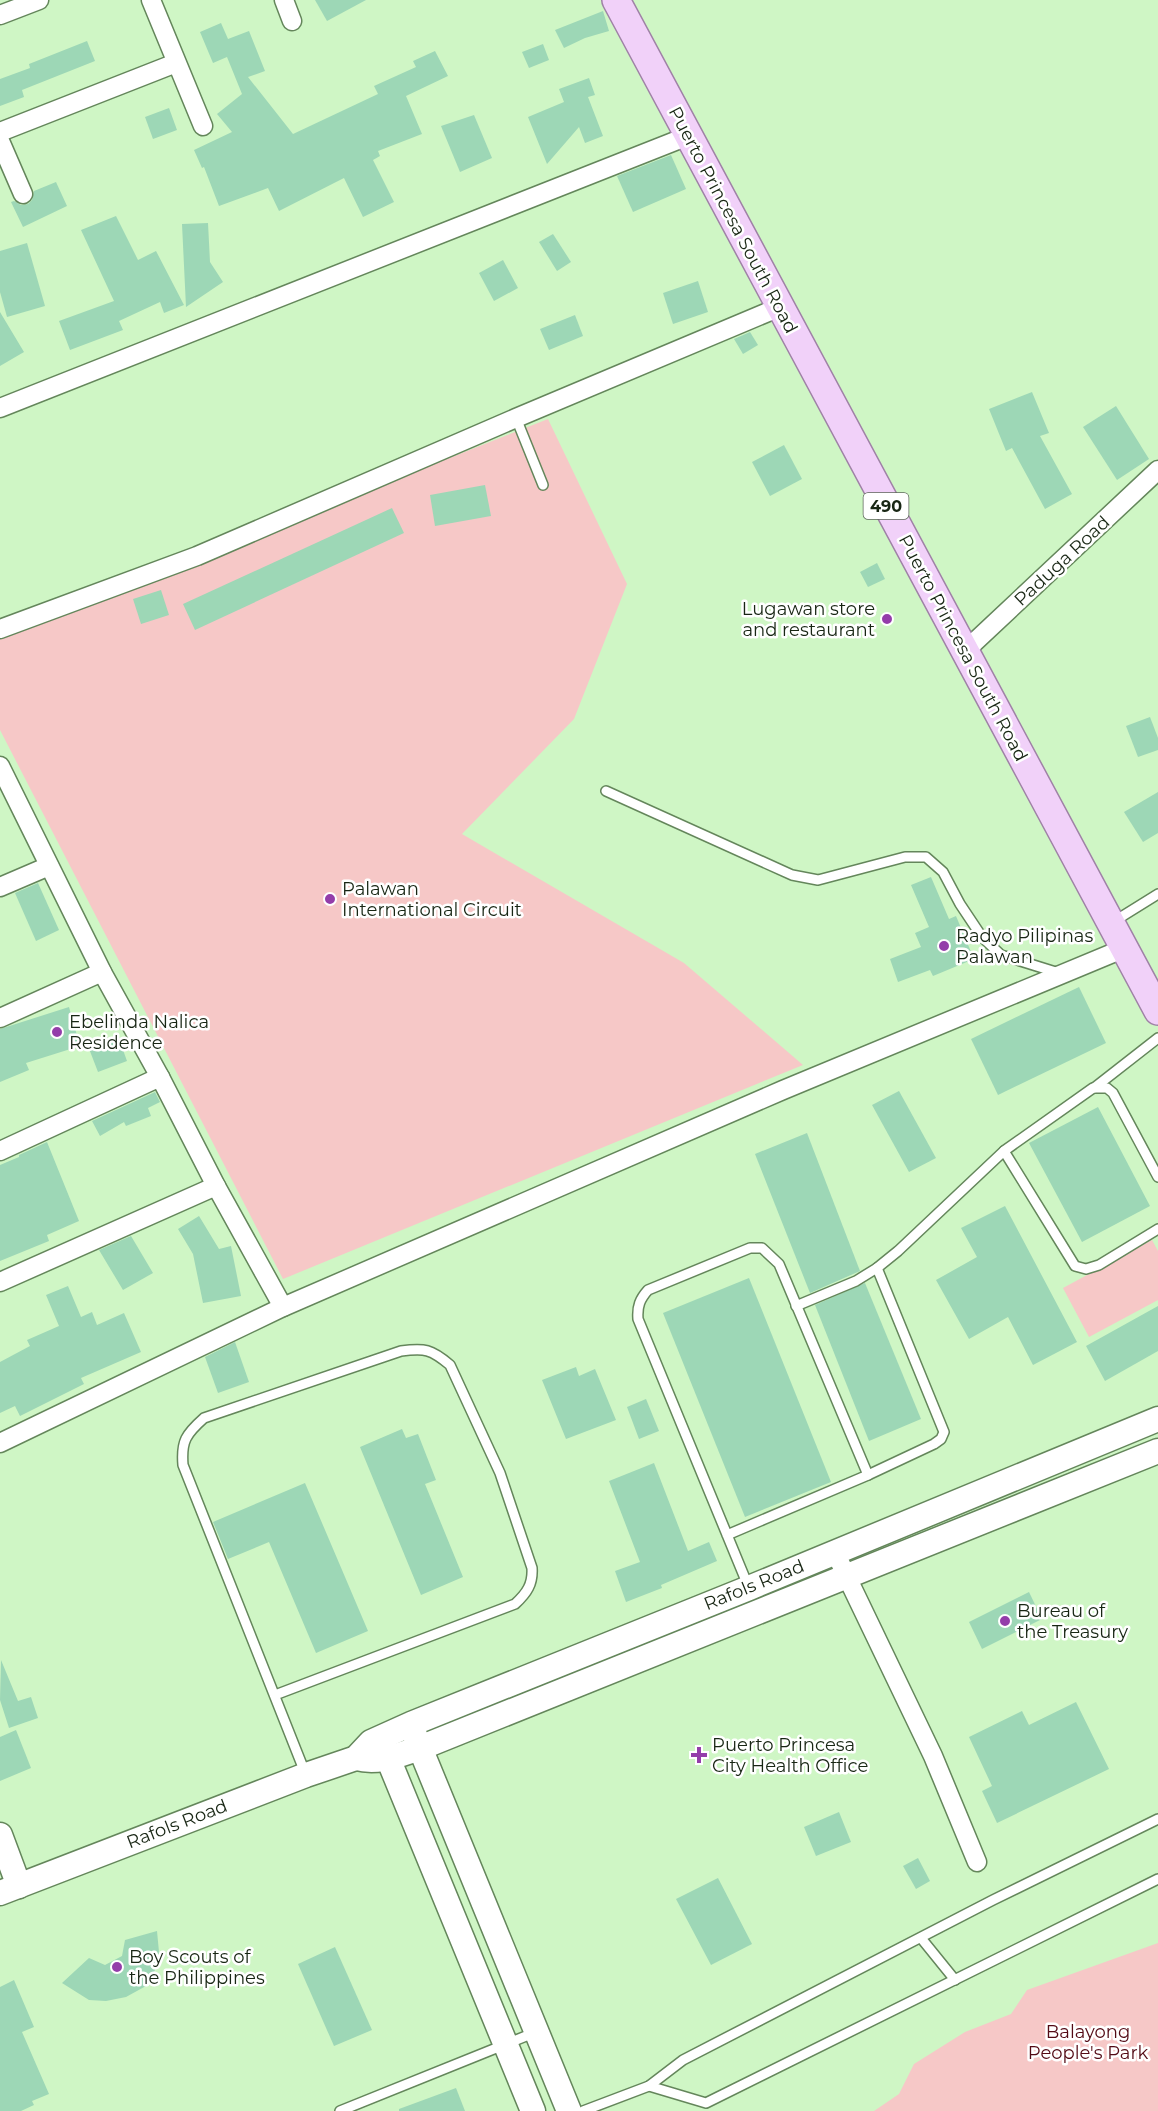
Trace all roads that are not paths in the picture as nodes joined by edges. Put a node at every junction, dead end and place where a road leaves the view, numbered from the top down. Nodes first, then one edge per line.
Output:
1 (39, 0) edge
2 (151, 0) edge
3 (284, 0) edge
4 (616, 0) edge
5 (0, 15) edge
6 (292, 21) dead end
7 (176, 63) junction
8 (203, 126) dead end
9 (0, 132) edge
10 (687, 136) junction
11 (0, 141) edge
12 (23, 194) dead end
13 (780, 307) junction
14 (0, 408) edge
15 (516, 418) junction
16 (1158, 470) edge
17 (543, 485) dead end
18 (0, 629) edge
19 (965, 651) junction
20 (0, 766) edge
21 (606, 791) dead end
22 (49, 866) junction
23 (0, 887) edge
24 (1158, 894) edge
25 (1111, 924) junction
26 (1125, 948) junction
27 (102, 972) junction
28 (1063, 974) junction
29 (1158, 1011) edge
30 (0, 1018) edge
31 (1158, 1038) edge
32 (160, 1077) junction
33 (1093, 1088) junction
34 (0, 1151) edge
35 (1004, 1151) junction
36 (1158, 1177) edge
37 (216, 1186) junction
38 (1158, 1229) edge
39 (877, 1268) junction
40 (0, 1282) edge
41 (796, 1306) junction
42 (283, 1307) junction
43 (1158, 1419) edge
44 (0, 1443) edge
45 (1158, 1451) edge
46 (868, 1474) junction
47 (727, 1535) junction
48 (835, 1552) junction
49 (847, 1577) junction
50 (749, 1588) junction
51 (275, 1695) junction
52 (411, 1724) junction
53 (384, 1748) junction
54 (420, 1748) junction
55 (306, 1775) junction
56 (1158, 1819) edge
57 (0, 1836) edge
58 (976, 1862) dead end
59 (1158, 1879) edge
60 (10, 1889) edge
61 (921, 1938) junction
62 (955, 1980) junction
63 (537, 2032) junction
64 (506, 2044) junction
65 (650, 2086) junction
66 (340, 2111) edge
67 (533, 2111) edge
68 (569, 2111) edge
69 (584, 2111) edge

1 - 5 street
2 - 7 street
3 - 6 street
4 - 10 main road, Puerto Princesa South Road / 490
7 - 8 street
7 - 9 street
10 - 13 main road, Puerto Princesa South Road / 490
10 - 14 street
11 - 12 street
13 - 15 street
13 - 19 main road, Puerto Princesa South Road / 490
15 - 17 lane
15 - 18 street
16 - 19 street, Paduga Road
19 - 25 main road, Puerto Princesa South Road / 490
20 - 22 street
21 - 28 lane
22 - 23 street
22 - 27 street
24 - 25 lane
25 - 26 main road, Puerto Princesa South Road / 490
26 - 28 street
26 - 29 main road, Puerto Princesa South Road / 490
27 - 30 street
27 - 32 street
28 - 42 street
31 - 33 lane
32 - 34 street
32 - 37 street
33 - 35 lane
33 - 36 lane
35 - 38 lane
35 - 39 lane
37 - 40 street
37 - 42 street
39 - 41 lane
39 - 46 lane
41 - 46 lane
41 - 47 lane
42 - 44 street
43 - 48 street, Rafols Road
45 - 49 street, Rafols Road
46 - 47 lane
47 - 50 lane
48 - 49 street
48 - 50 street, Rafols Road
49 - 54 street, Rafols Road
49 - 58 street
50 - 52 street, Rafols Road
51 - 51 lane
51 - 55 lane
52 - 53 street, Rafols Road
52 - 54 street
53 - 54 street, Rafols Road
53 - 55 street, Rafols Road
53 - 64 street
54 - 63 street
55 - 60 street, Rafols Road
56 - 61 lane
57 - 60 street
59 - 62 lane
61 - 62 lane
61 - 65 lane
62 - 65 lane
63 - 64 lane
63 - 68 street
64 - 66 lane
64 - 67 street
65 - 69 lane

